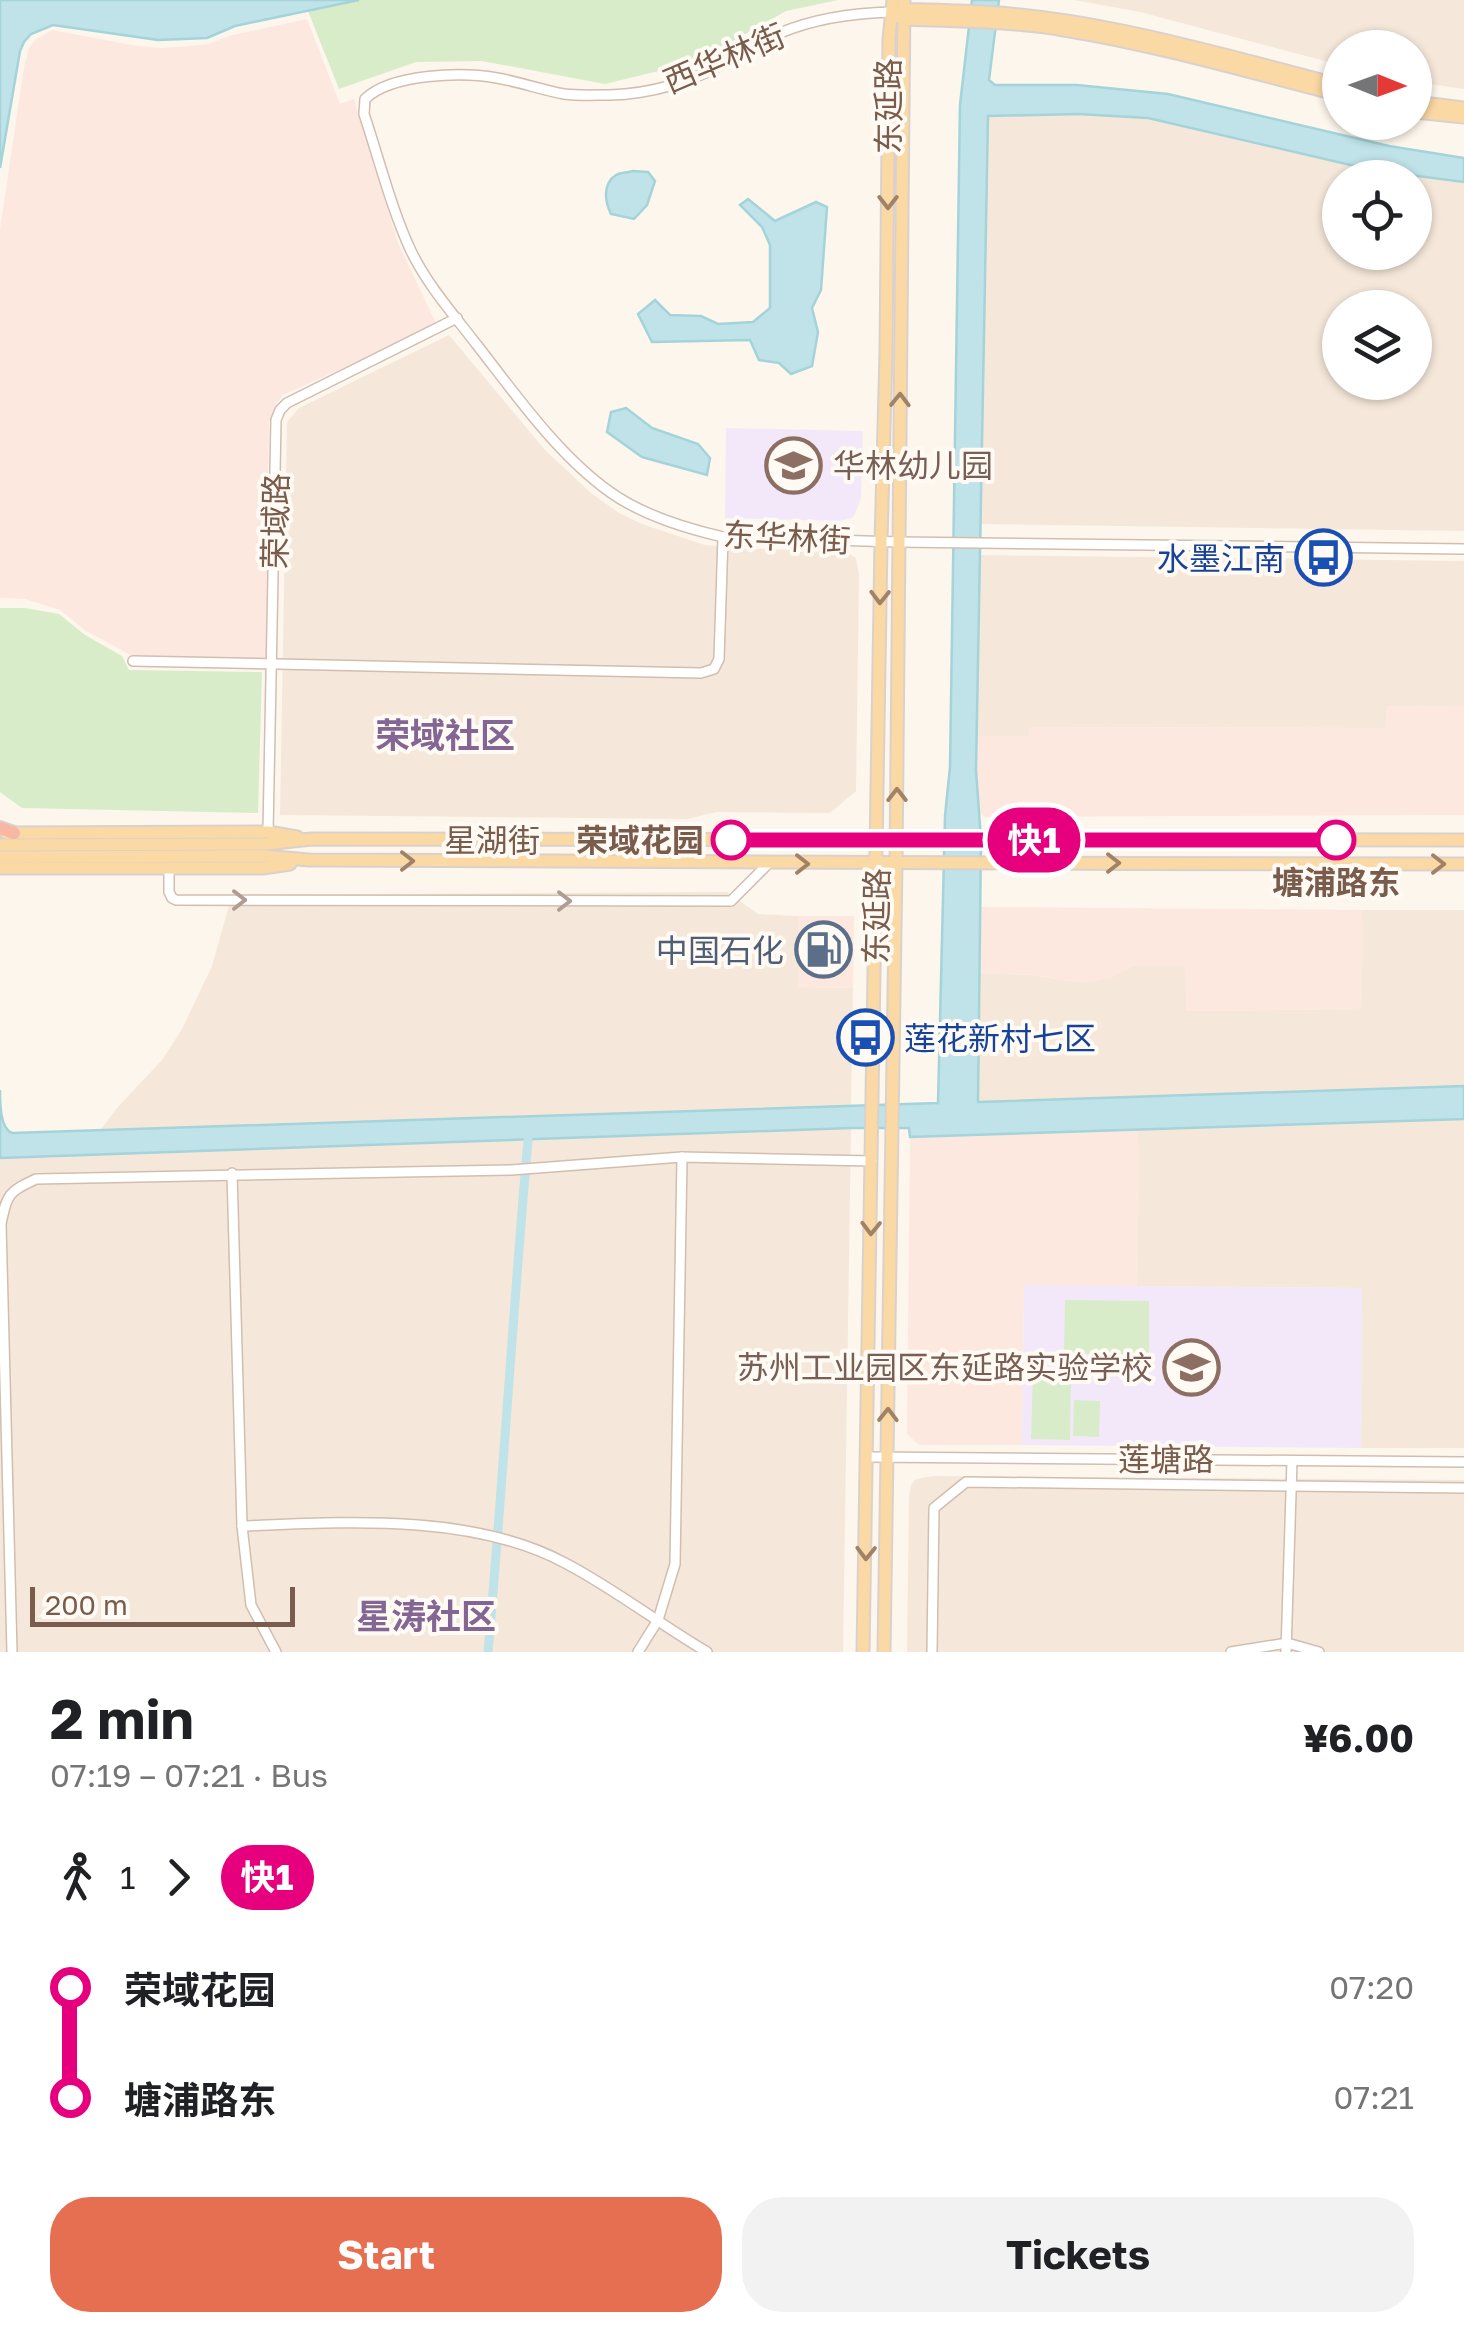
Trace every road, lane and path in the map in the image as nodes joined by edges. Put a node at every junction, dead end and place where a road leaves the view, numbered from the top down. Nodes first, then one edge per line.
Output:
1 (899, 8) edge
2 (998, 18) junction
3 (1322, 82) edge
4 (379, 88) joint
5 (1322, 91) edge
6 (1432, 104) edge
7 (1464, 108) edge
8 (1432, 114) edge
9 (1464, 117) edge
10 (456, 318) junction
11 (722, 537) junction
12 (881, 542) junction
13 (899, 542) junction
14 (1464, 549) edge
15 (133, 661) dead end
16 (272, 665) junction
17 (5, 831) edge
18 (268, 832) junction
19 (311, 839) junction
20 (877, 840) junction
21 (897, 840) junction
22 (1464, 840) edge
23 (0, 845) edge
24 (0, 857) edge
25 (309, 860) junction
26 (768, 864) junction
27 (877, 864) junction
28 (896, 864) junction
29 (1464, 864) edge
30 (3, 869) edge
31 (169, 869) junction
32 (682, 1157) junction
33 (872, 1161) junction
34 (232, 1173) junction
35 (868, 1457) junction
36 (887, 1458) junction
37 (1292, 1460) junction
38 (1464, 1462) edge
39 (1291, 1486) junction
40 (1464, 1488) edge
41 (242, 1526) junction
42 (658, 1620) junction
43 (1286, 1647) edge
44 (12, 1652) edge
45 (276, 1652) edge
46 (638, 1652) edge
47 (708, 1652) edge
48 (863, 1652) edge
49 (884, 1652) edge
50 (932, 1652) edge
51 (1231, 1652) edge
52 (1319, 1652) edge

1 - 2 main road, 西华林街
1 - 4 street, 西华林街
1 -> 12 main road, 东延路
13 -> 1 main road, 东延路
2 - 3 main road, 西华林街
2 - 5 main road, 西华林街
4 - 10 street, 东华林街
6 - 7 main road
8 - 9 main road
10 - 11 street, 东华林街
10 - 16 street, 荣域路
11 - 12 street, 东华林街
11 - 16 street
12 - 13 street, 东华林街
12 -> 20 main road, 东延路
13 - 14 street, 东华林街
21 -> 13 main road, 东延路
15 - 16 street
16 - 18 street, 荣域路
17 - 18 main road
18 - 19 main road
19 - 20 main road, 星湖街
19 - 23 main road, 星湖街
20 - 21 main road, 星湖街
20 - 27 main road, 东延路
21 - 22 main road, 星湖街
21 - 28 main road, 东延路
24 - 25 main road, 星湖街
25 -> 26 main road, 星湖街
25 - 31 main road
26 -> 27 main road, 星湖街
31 -> 26 street
27 - 28 main road, 星湖街
27 - 33 main road, 东延路
28 -> 29 main road, 星湖街
36 -> 28 main road, 东延路
30 - 31 main road
32 - 33 street
32 - 34 street
32 - 42 street
33 -> 35 main road, 东延路
34 - 41 street
34 - 44 street
35 - 36 street, 莲塘路
35 -> 48 main road, 东延路
36 - 37 street, 莲塘路
36 - 49 main road, 东延路
37 - 38 street, 莲塘路
37 - 39 street
39 - 40 street
39 - 43 street
39 - 50 street
41 - 42 street
41 - 45 street
42 - 46 street
42 - 47 street
43 - 51 street
43 - 52 street

